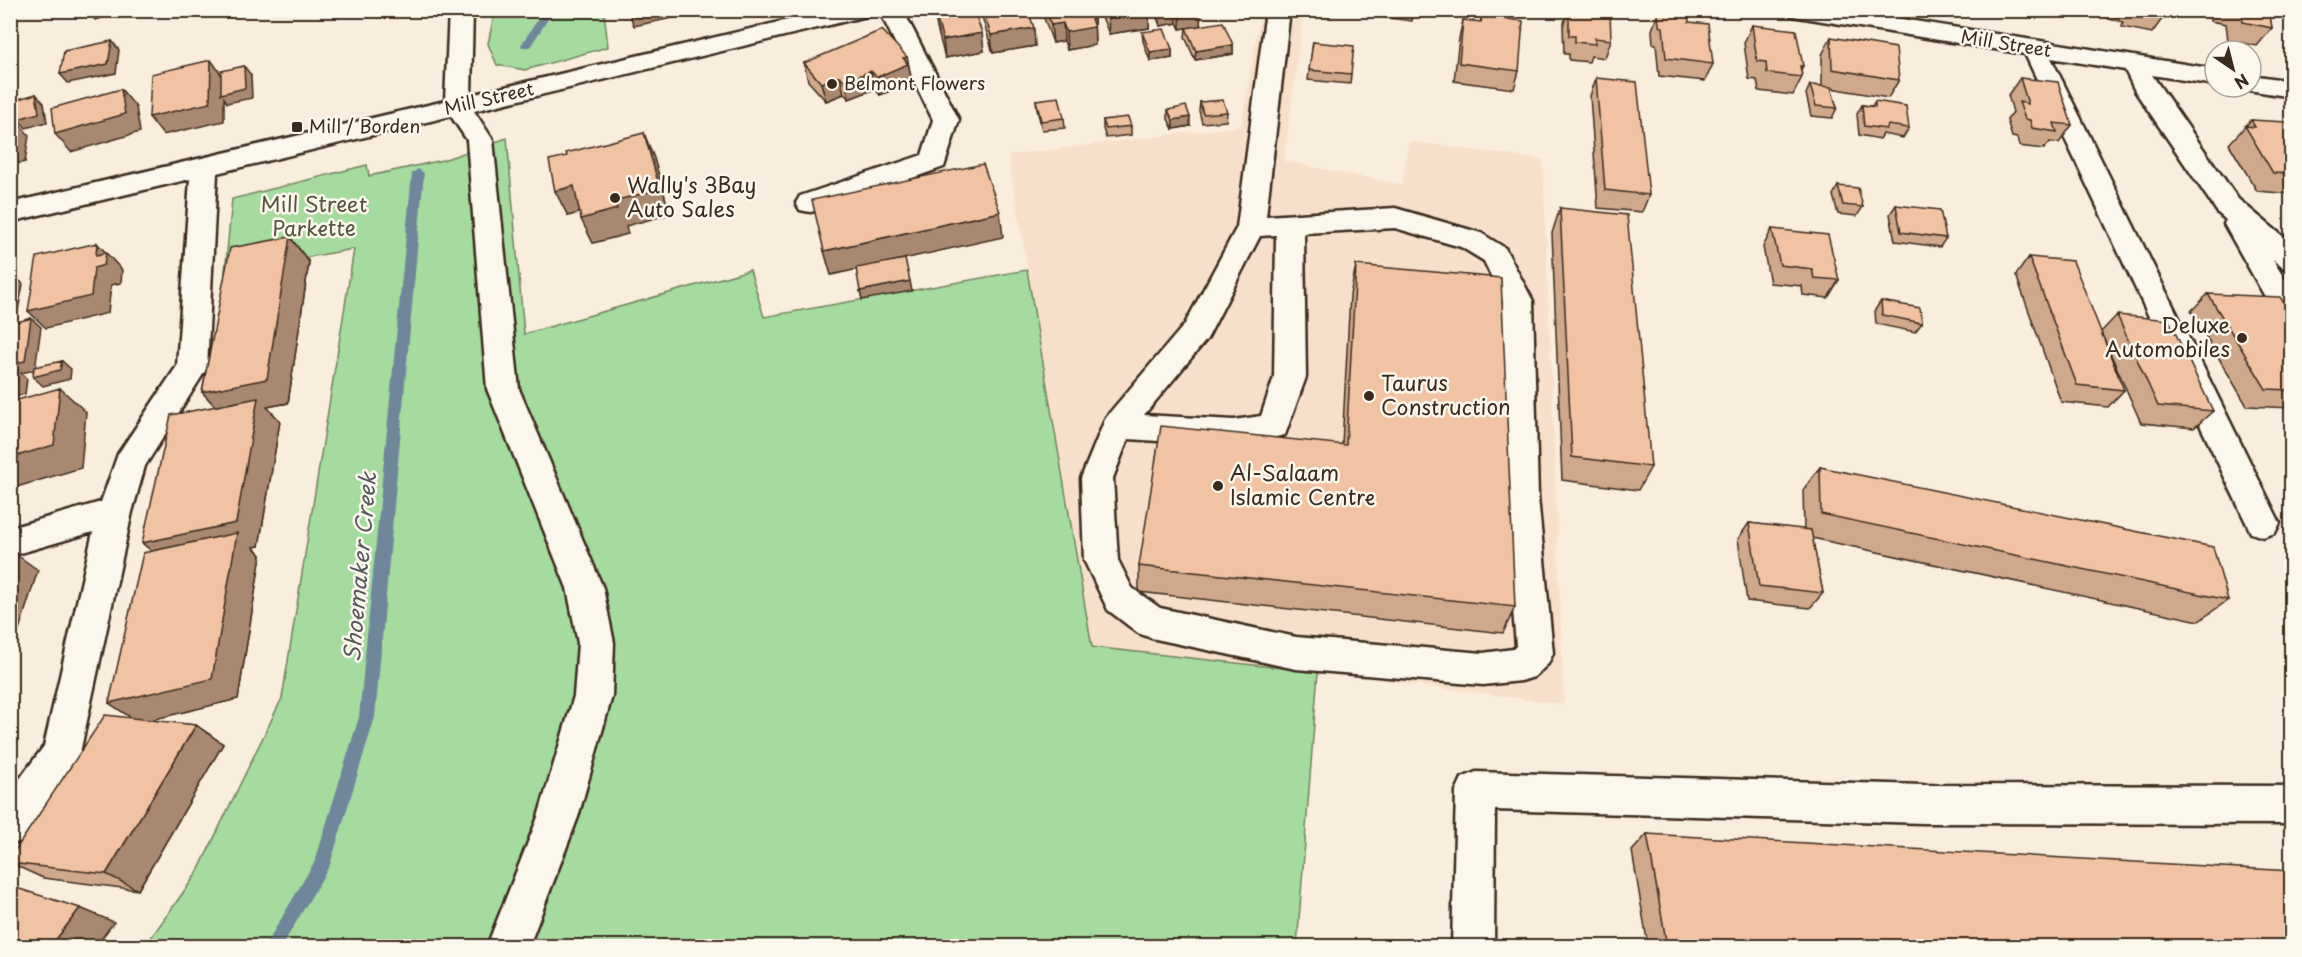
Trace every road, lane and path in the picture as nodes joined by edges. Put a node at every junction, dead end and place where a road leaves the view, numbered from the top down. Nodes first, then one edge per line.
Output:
1 (461, 10) edge
2 (758, 10) edge
3 (863, 10) edge
4 (891, 10) edge
5 (1278, 10) edge
6 (1798, 10) edge
7 (768, 33) junction
8 (2035, 48) junction
9 (2135, 64) junction
10 (2203, 75) edge
11 (2263, 85) edge
12 (2292, 89) edge
13 (458, 107) junction
14 (204, 167) junction
15 (810, 203) edge
16 (2228, 206) junction
17 (10, 213) edge
18 (1290, 224) junction
19 (1251, 226) junction
20 (2292, 260) edge
21 (2292, 317) edge
22 (1117, 426) junction
23 (115, 512) junction
24 (2263, 523) dead end
25 (10, 542) edge
26 (2292, 805) edge
27 (10, 826) edge
28 (508, 946) edge
29 (1473, 946) edge

1 - 13 street
2 - 7 street
3 - 7 street, Mill Street
4 - 15 street
5 - 19 street
6 - 8 street, Mill Street
7 - 13 street, Mill Street
8 - 9 street, Mill Street
8 - 24 street
9 - 10 street, Mill Street
9 - 16 street
11 - 12 street
13 - 14 street, Mill Street
13 - 28 street
14 - 17 street, Mill Street
14 - 23 street
16 - 20 street
16 - 21 street
18 - 19 street
18 - 22 street
18 - 22 street
19 - 22 street
23 - 25 street
23 - 27 street
26 - 29 street

